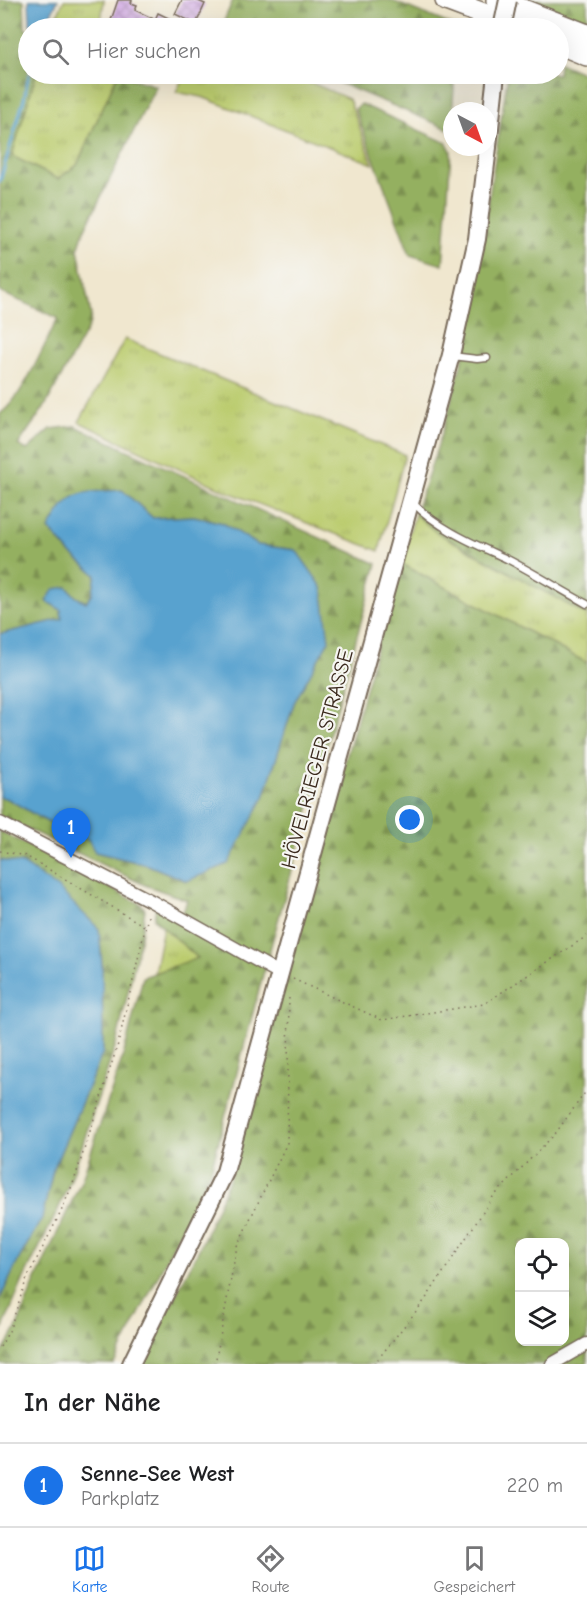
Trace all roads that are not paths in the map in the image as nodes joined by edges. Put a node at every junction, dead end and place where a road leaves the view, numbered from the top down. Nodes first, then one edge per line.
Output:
1 (446, 0) edge
2 (497, 0) edge
3 (508, 0) edge
4 (494, 18) edge
5 (504, 18) edge
6 (543, 18) edge
7 (569, 28) edge
8 (587, 35) edge
9 (569, 48) edge
10 (587, 55) edge
11 (495, 84) edge
12 (493, 102) edge
13 (487, 156) edge
14 (451, 355) junction
15 (487, 358) dead end
16 (411, 501) junction
17 (587, 604) edge
18 (0, 823) edge
19 (281, 974) junction
20 (587, 1344) edge
21 (131, 1364) edge
22 (552, 1364) edge

1 - 4 highway
2 - 6 highway
3 - 5 main road, bridge
7 - 8 highway
9 - 10 highway
11 - 12 main road, HÖVELRIEGER STRASSE
13 - 14 main road, HÖVELRIEGER STRASSE
14 - 15 lane
14 - 16 main road, HÖVELRIEGER STRASSE
16 - 17 lane
16 - 19 main road, HÖVELRIEGER STRASSE
18 - 19 street
19 - 21 main road, HÖVELRIEGER STRASSE
20 - 22 street

